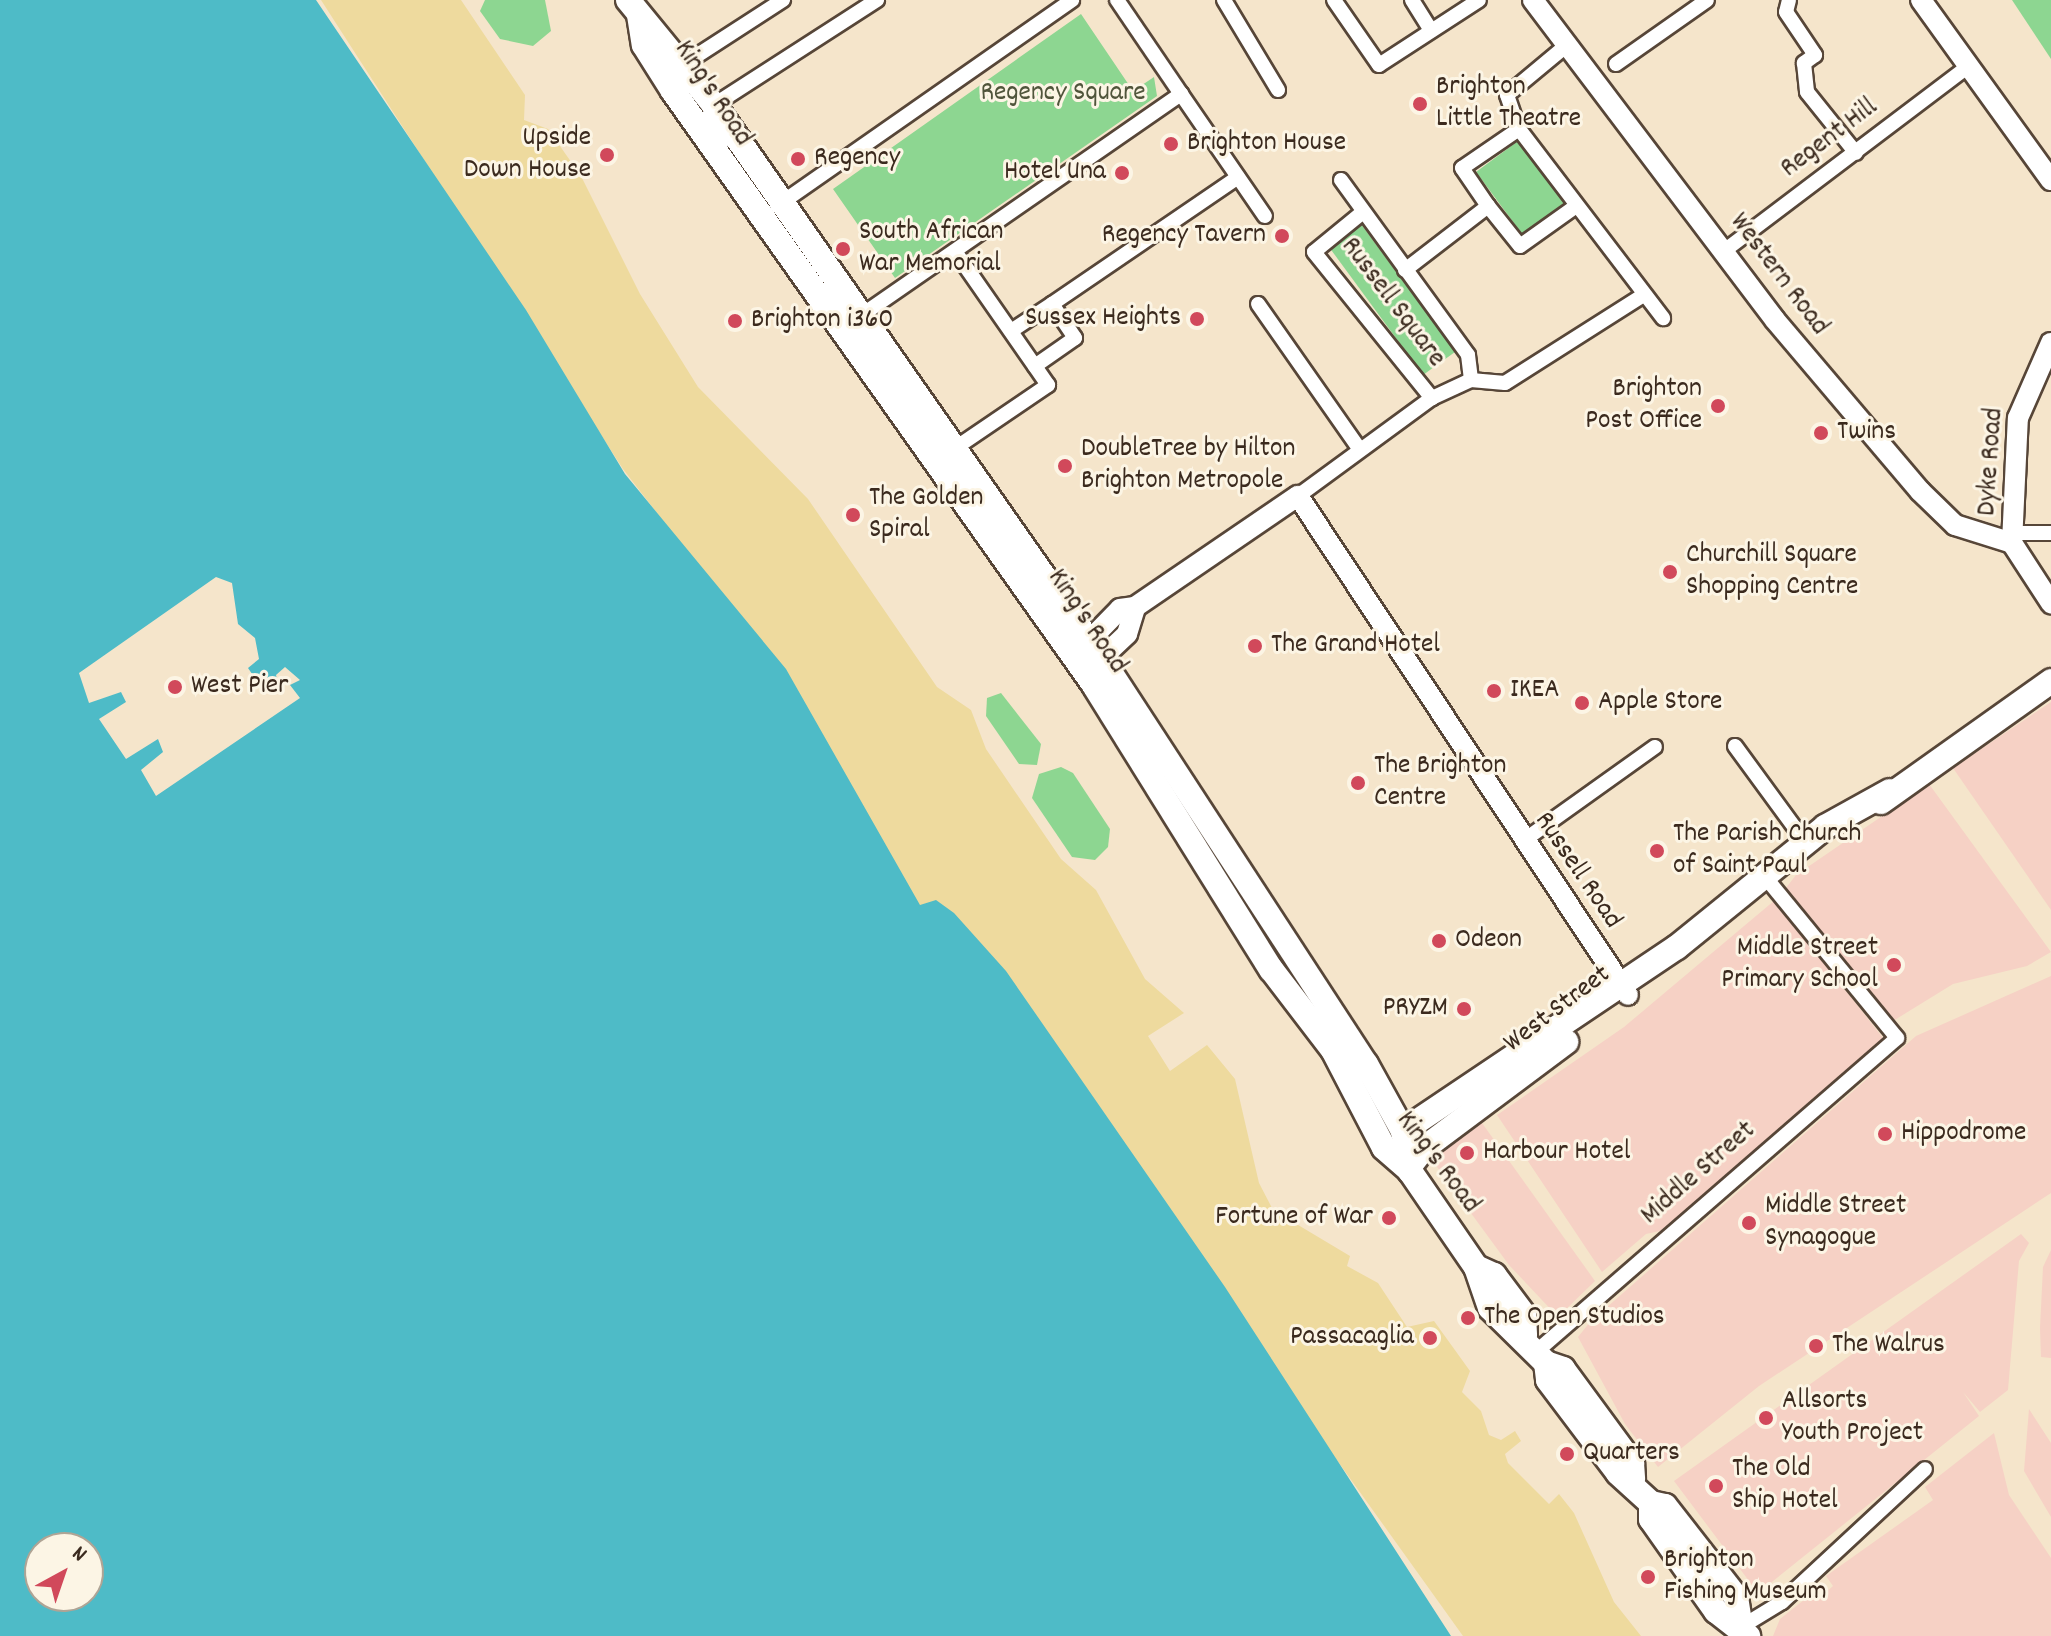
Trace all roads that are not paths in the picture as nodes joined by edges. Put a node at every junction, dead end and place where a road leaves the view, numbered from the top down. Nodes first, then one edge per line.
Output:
1 (783, 0) edge
2 (877, 0) edge
3 (1072, 0) edge
4 (1117, 0) edge
5 (1224, 0) edge
6 (1334, 0) edge
7 (1412, 0) edge
8 (1479, 0) edge
9 (1533, 0) edge
10 (1707, 0) edge
11 (1789, 0) edge
12 (1921, 0) edge
13 (634, 8) edge
14 (1431, 30) junction
15 (1567, 45) junction
16 (684, 64) junction
17 (1616, 64) dead end
18 (1966, 68) junction
19 (1278, 90) dead end
20 (1181, 94) junction
21 (714, 105) junction
22 (1519, 129) junction
23 (1856, 153) junction
24 (1238, 177) junction
25 (1341, 180) dead end
26 (2051, 180) edge
27 (736, 184) junction
28 (1488, 206) junction
29 (1576, 206) junction
30 (771, 210) junction
31 (1363, 212) junction
32 (1265, 216) dead end
33 (955, 251) junction
34 (1724, 251) junction
35 (1405, 270) junction
36 (1642, 296) junction
37 (1052, 304) junction
38 (1258, 304) dead end
39 (859, 317) junction
40 (1663, 318) dead end
41 (1011, 331) junction
42 (2051, 343) edge
43 (1035, 366) junction
44 (1471, 380) junction
45 (1432, 398) junction
46 (1359, 448) junction
47 (956, 449) junction
48 (933, 463) junction
49 (1298, 496) junction
50 (2051, 533) edge
51 (2014, 538) junction
52 (2051, 603) edge
53 (1088, 657) junction
54 (2051, 681) edge
55 (1735, 746) dead end
56 (1655, 747) dead end
57 (1890, 791) junction
58 (1523, 841) junction
59 (1806, 843) junction
60 (1767, 879) junction
61 (1623, 990) junction
62 (1464, 1105) junction
63 (1403, 1131) junction
64 (1410, 1169) junction
65 (1536, 1350) junction
66 (1925, 1469) dead end
67 (1745, 1632) edge

1 - 16 street
2 - 21 street
3 - 30 street
4 - 20 street
5 - 19 street
6 - 14 street
7 - 14 street
8 - 14 street
9 - 15 street, Western Road
10 - 17 street
11 - 23 street
12 - 18 street
13 - 16 main road, King's Road
13 - 27 main road, King's Road
15 - 22 street
15 - 34 street, Western Road
16 - 21 main road, King's Road
18 - 23 street, Regent Hill
18 - 26 street
20 - 24 street
20 - 33 street
21 - 27 street
21 - 30 main road, King's Road
22 - 28 street
22 - 29 street
23 - 34 street, Regent Hill
24 - 32 street
24 - 37 street
25 - 31 street, Russell Square
27 - 30 main road, King's Road
28 - 29 street
28 - 35 street
29 - 36 street
30 - 39 main road, King's Road
30 - 48 main road, King's Road
31 - 35 street, Russell Square
31 - 45 street, Russell Square
33 - 39 street
33 - 41 street
34 - 51 street, Western Road
35 - 44 street, Russell Square
36 - 40 street
36 - 44 street
37 - 41 street
37 - 43 street
38 - 46 street
39 - 47 main road, King's Road
41 - 43 street
42 - 51 street, Dyke Road
43 - 47 street
44 - 45 street
45 - 46 street
46 - 49 street
47 - 48 street
47 - 53 main road, King's Road
48 - 53 main road, King's Road
49 - 53 street
49 - 58 street, Russell Road
50 - 51 street
51 - 52 street
53 - 63 main road, King's Road
53 - 64 main road, King's Road
54 - 57 main road, West Street
55 - 59 street
56 - 58 street
57 - 59 main road, West Street
57 - 60 main road, West Street
58 - 61 street, Russell Road
59 - 60 main road, West Street
60 - 61 main road, West Street
60 - 65 street, Middle Street
61 - 62 main road, West Street
62 - 63 main road
62 - 64 main road
63 - 64 main road
64 - 65 main road, King's Road
65 - 67 main road
66 - 67 street

